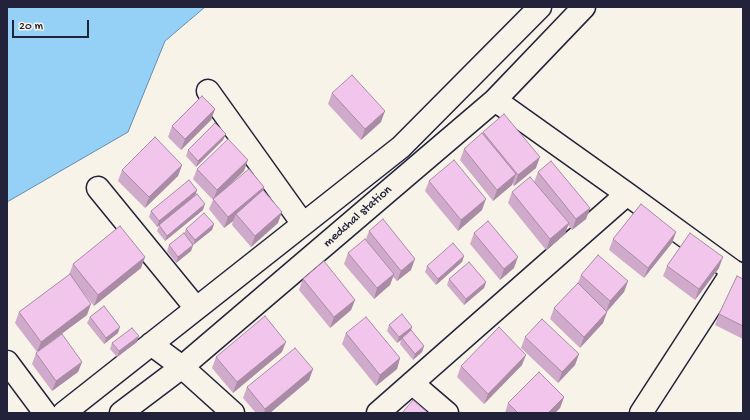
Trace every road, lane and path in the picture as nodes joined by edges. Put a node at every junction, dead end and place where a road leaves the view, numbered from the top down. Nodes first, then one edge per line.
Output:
1 (540, 7) edge
2 (584, 7) edge
3 (208, 91) dead end
4 (495, 100) junction
5 (98, 188) dead end
6 (627, 194) junction
7 (303, 224) junction
8 (738, 274) edge
9 (196, 308) junction
10 (151, 344) junction
11 (7, 362) edge
12 (182, 367) junction
13 (412, 384) junction
14 (45, 413) edge
15 (64, 413) edge
16 (121, 413) edge
17 (233, 413) edge
18 (378, 413) edge
19 (447, 413) edge
20 (641, 413) edge

1 - 7 street
2 - 4 street, medchal station
3 - 7 street
4 - 6 street
4 - 12 street, medchal station
5 - 9 street
6 - 8 street
6 - 13 street
7 - 9 street
8 - 20 street
9 - 10 street
10 - 12 street
10 - 15 street
11 - 14 street
12 - 16 street, medchal station
12 - 17 street
13 - 18 street
13 - 19 street

